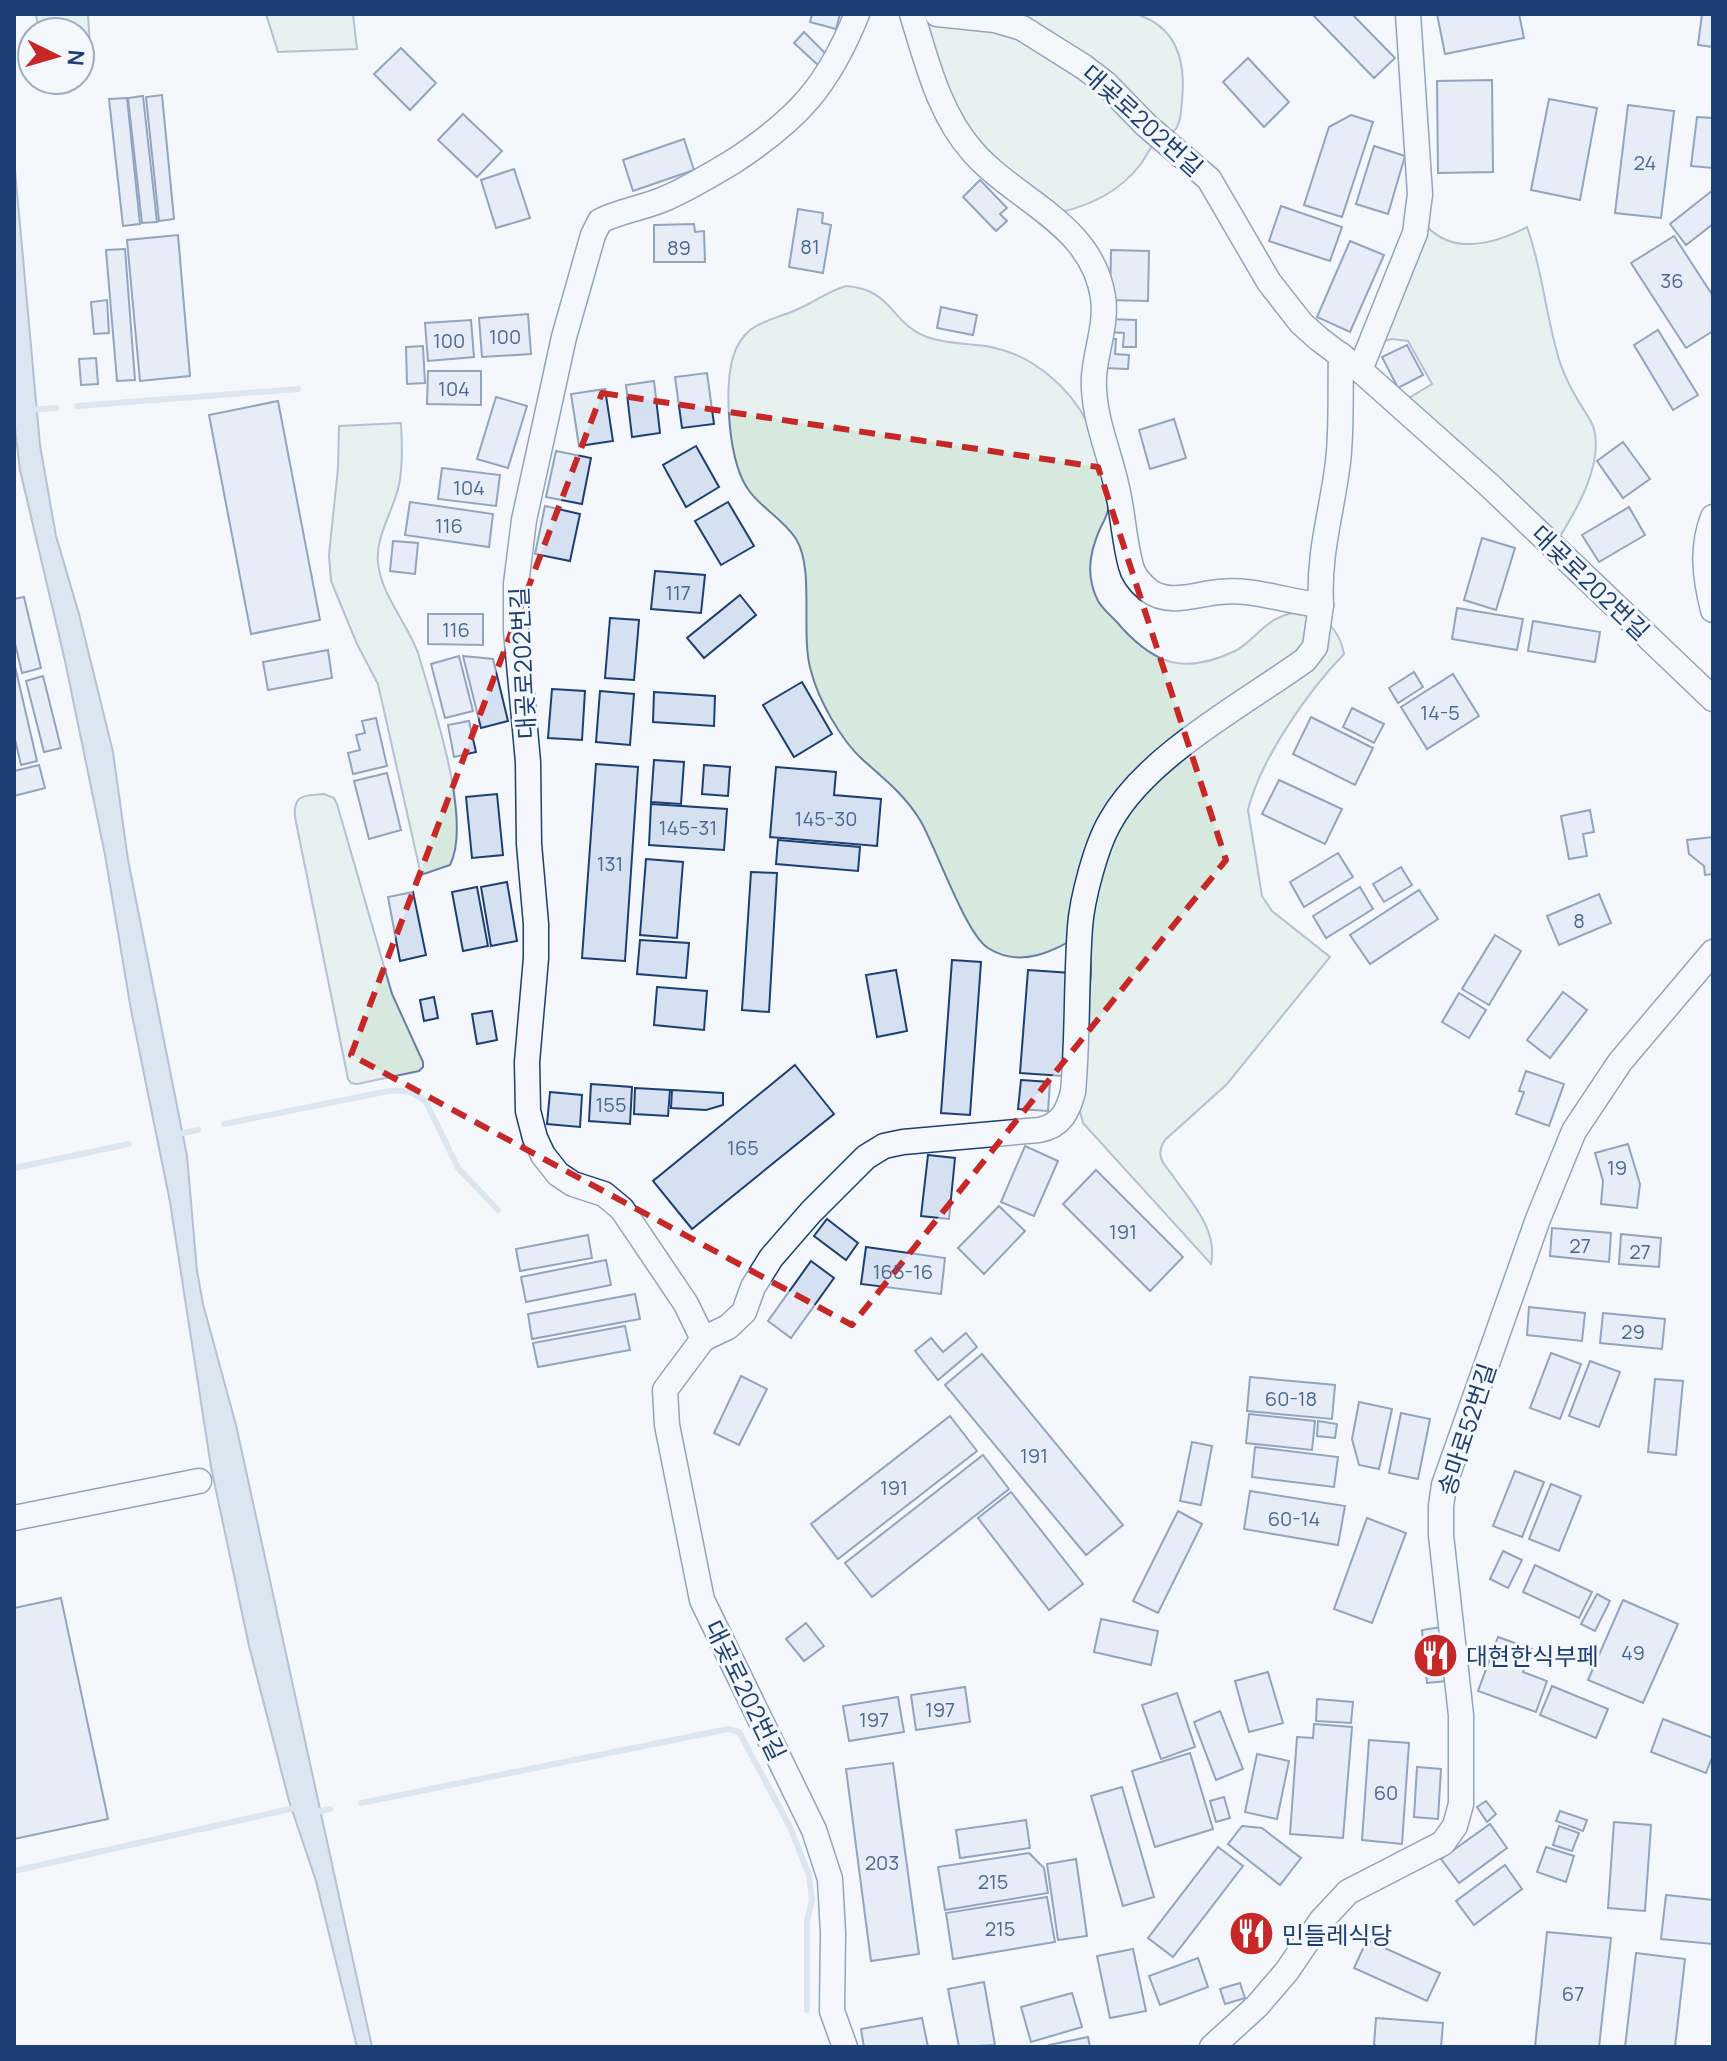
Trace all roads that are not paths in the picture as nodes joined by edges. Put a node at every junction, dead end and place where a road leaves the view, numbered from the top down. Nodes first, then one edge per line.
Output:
1 (857, 14) edge
2 (912, 14) edge
3 (937, 14) edge
4 (1408, 14) edge
5 (1351, 362) junction
6 (1713, 517) edge
7 (1321, 605) junction
8 (1713, 610) edge
9 (1713, 699) edge
10 (1713, 952) edge
11 (703, 1339) junction
12 (199, 1481) dead end
13 (14, 1518) edge
14 (845, 2047) edge
15 (1212, 2047) edge

1 - 11 street, 대곶로202번길
2 - 7 street
3 - 5 street, 대곶로202번길
4 - 5 street
5 - 7 street, 대곶로202번길
5 - 9 street, 대곶로202번길
6 - 8 street
7 - 11 street, 대곶로202번길
10 - 15 street, 송마로52번길
11 - 14 street, 대곶로202번길
12 - 13 street

